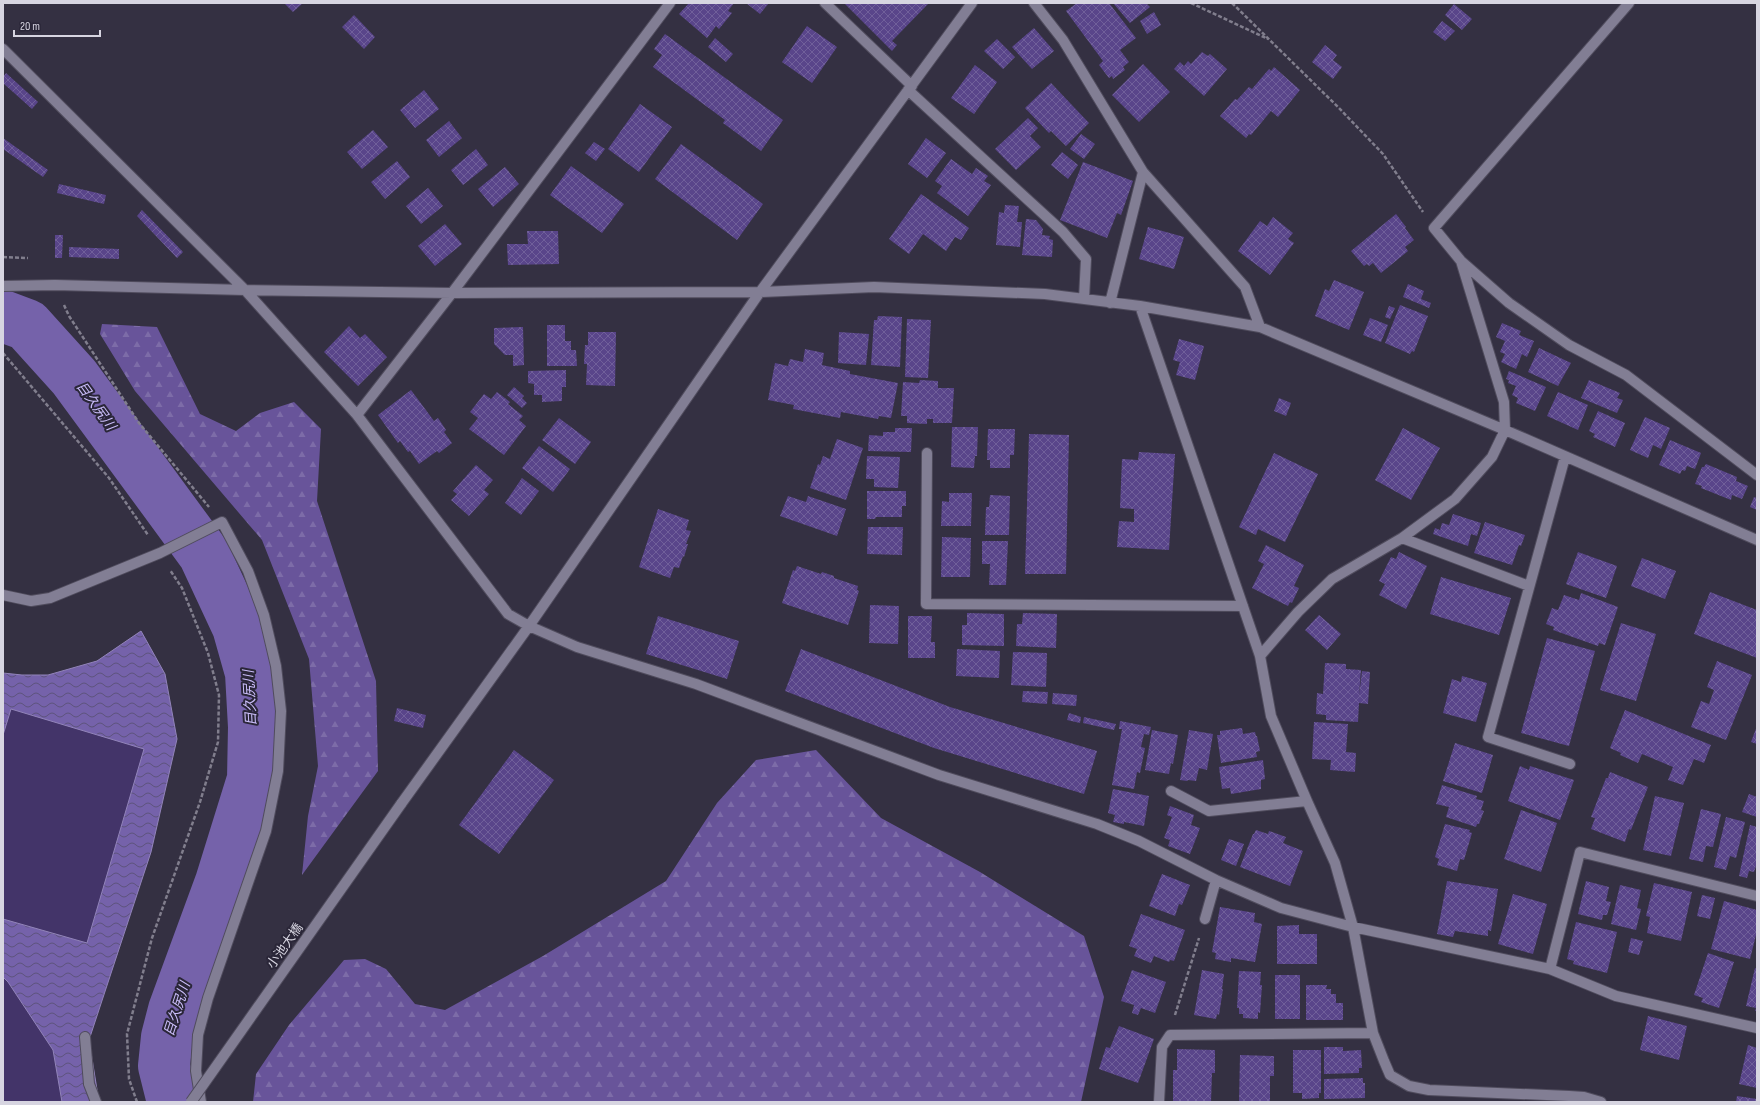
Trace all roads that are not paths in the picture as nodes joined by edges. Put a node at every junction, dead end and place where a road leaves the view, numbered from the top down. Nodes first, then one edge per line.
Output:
1 (670, 3) edge
2 (825, 3) edge
3 (972, 3) edge
4 (1034, 3) edge
5 (1629, 3) edge
6 (3, 49) edge
7 (910, 88) junction
8 (1143, 172) junction
9 (1461, 261) junction
10 (3, 286) edge
11 (245, 290) junction
12 (760, 292) junction
13 (452, 293) junction
14 (1084, 299) junction
15 (1110, 303) junction
16 (1140, 306) junction
17 (1260, 327) junction
18 (357, 415) junction
19 (1505, 430) junction
20 (927, 453) dead end
21 (1565, 457) junction
22 (1757, 475) edge
23 (1402, 538) junction
24 (1757, 540) edge
25 (1529, 586) junction
26 (3, 595) edge
27 (1243, 606) junction
28 (529, 626) junction
29 (1260, 656) junction
30 (1570, 764) dead end
31 (1171, 791) dead end
32 (1307, 801) junction
33 (1216, 880) junction
34 (1757, 896) edge
35 (1205, 919) road end
36 (1353, 927) junction
37 (1550, 969) junction
38 (1757, 1028) edge
39 (1373, 1033) junction
40 (85, 1037) dead end
41 (96, 1102) edge
42 (191, 1102) edge
43 (201, 1102) edge
44 (1159, 1102) edge
45 (1601, 1102) edge

1 - 13 street
2 - 7 street
3 - 7 street, 小池大橋
4 - 8 street
5 - 9 street
6 - 11 street
7 - 12 street, 小池大橋
7 - 14 street
8 - 15 street
8 - 17 street
9 - 19 street
9 - 22 street
10 - 11 street
11 - 13 street
11 - 18 street
12 - 13 street
12 - 14 street
12 - 28 street, 小池大橋
13 - 18 street
14 - 15 street
15 - 16 street
16 - 17 street
16 - 27 street
17 - 19 street
18 - 28 street
19 - 21 street
19 - 23 street
20 - 27 street
21 - 24 street
21 - 25 street
23 - 25 street
23 - 29 street
25 - 30 street
26 - 43 street
27 - 29 street
28 - 33 street
28 - 42 street, 小池大橋, bridge
29 - 32 street
31 - 32 street
32 - 36 street
33 - 35 street
33 - 36 street
34 - 37 street
36 - 37 street
36 - 39 street
37 - 38 street
39 - 44 street
39 - 45 street
40 - 41 street

